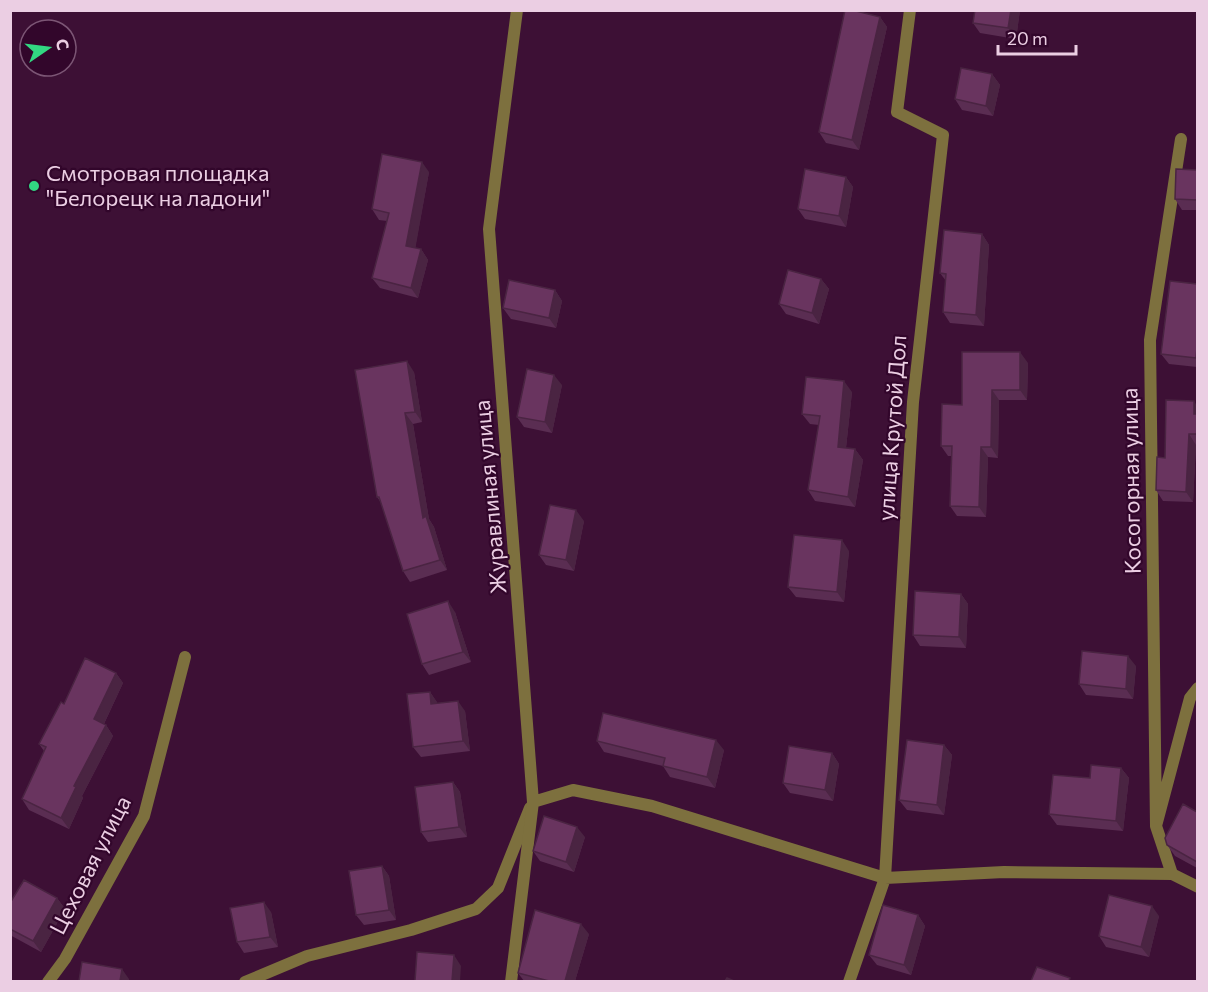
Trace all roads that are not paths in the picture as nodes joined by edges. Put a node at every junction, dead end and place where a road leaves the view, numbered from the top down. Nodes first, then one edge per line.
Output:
1 (517, 10) edge
2 (910, 10) edge
3 (1181, 139) dead end
4 (185, 657) dead end
5 (1197, 688) edge
6 (533, 802) junction
7 (1156, 826) junction
8 (1172, 874) junction
9 (885, 878) junction
10 (1197, 887) edge
11 (48, 981) edge
12 (245, 981) edge
13 (512, 981) edge
14 (849, 981) edge

1 - 6 street, Журавлиная улица
2 - 9 street, улица Крутой Дол
3 - 7 street, Косогорная улица
4 - 11 street, Цеховая улица
5 - 7 street
6 - 9 street
6 - 12 street
6 - 13 street, Журавлиная улица
7 - 8 street, Косогорная улица
8 - 9 street
8 - 10 street
9 - 14 street, улица Крутой Дол

